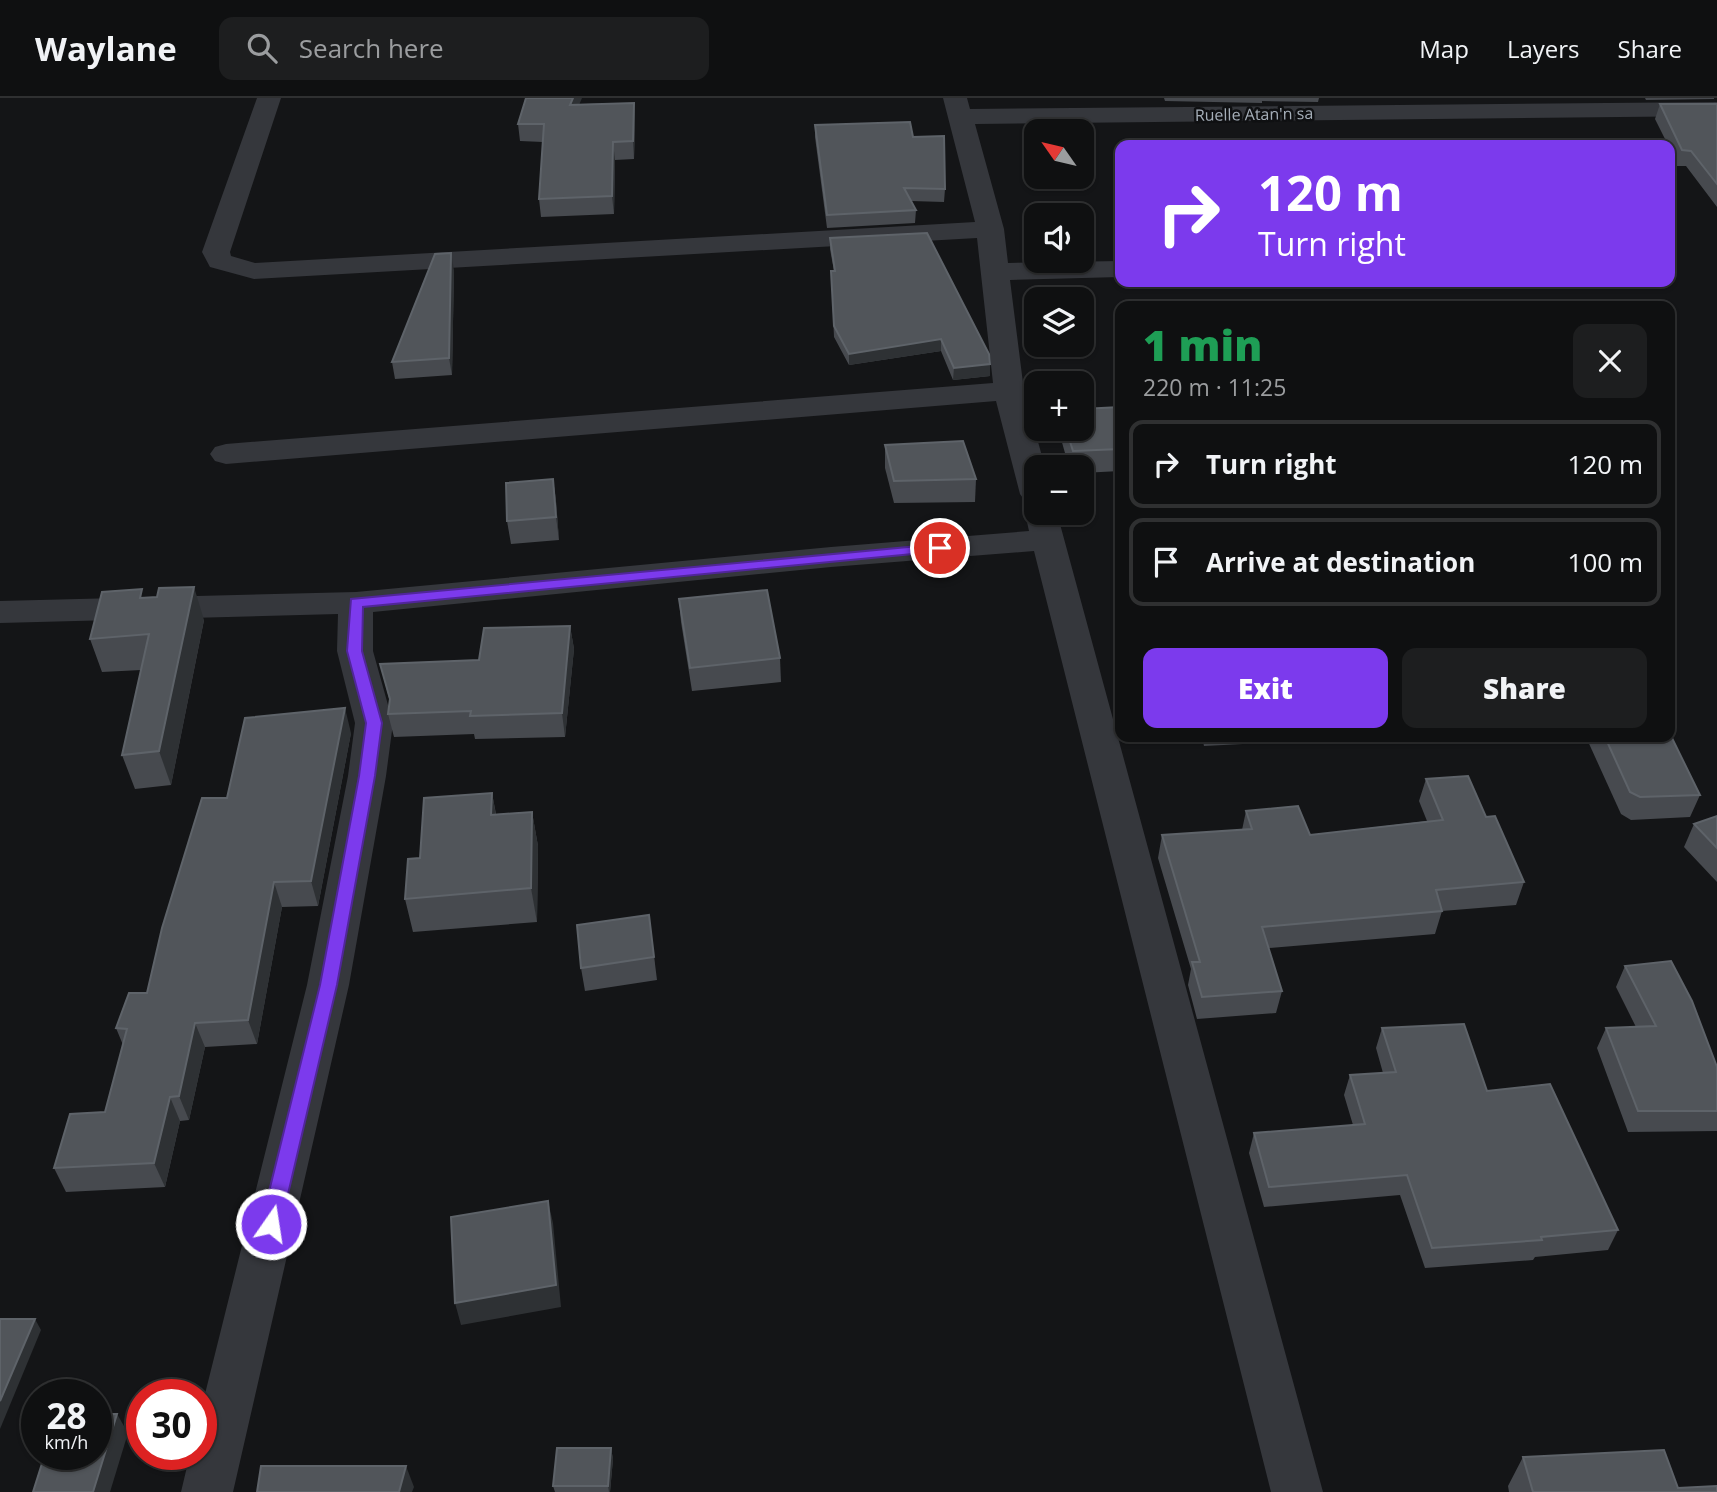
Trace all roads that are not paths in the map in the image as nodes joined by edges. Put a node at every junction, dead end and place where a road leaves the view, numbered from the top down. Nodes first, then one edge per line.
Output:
1 (269, 98) edge
2 (957, 107) edge
3 (1717, 109) edge
4 (990, 229) junction
5 (1115, 269) edge
6 (995, 272) junction
7 (1009, 391) junction
8 (226, 454) dead end
9 (1026, 455) edge
10 (1044, 526) edge
11 (356, 603) junction
12 (0, 612) edge
13 (207, 1492) edge
14 (1297, 1492) edge

1 - 4 street
2 - 3 street, Ruelle Atan'n sa
2 - 4 street
4 - 6 street
5 - 6 street
6 - 7 street
7 - 8 street
7 - 9 street
10 - 11 street
10 - 14 street
11 - 12 street
11 - 13 street

